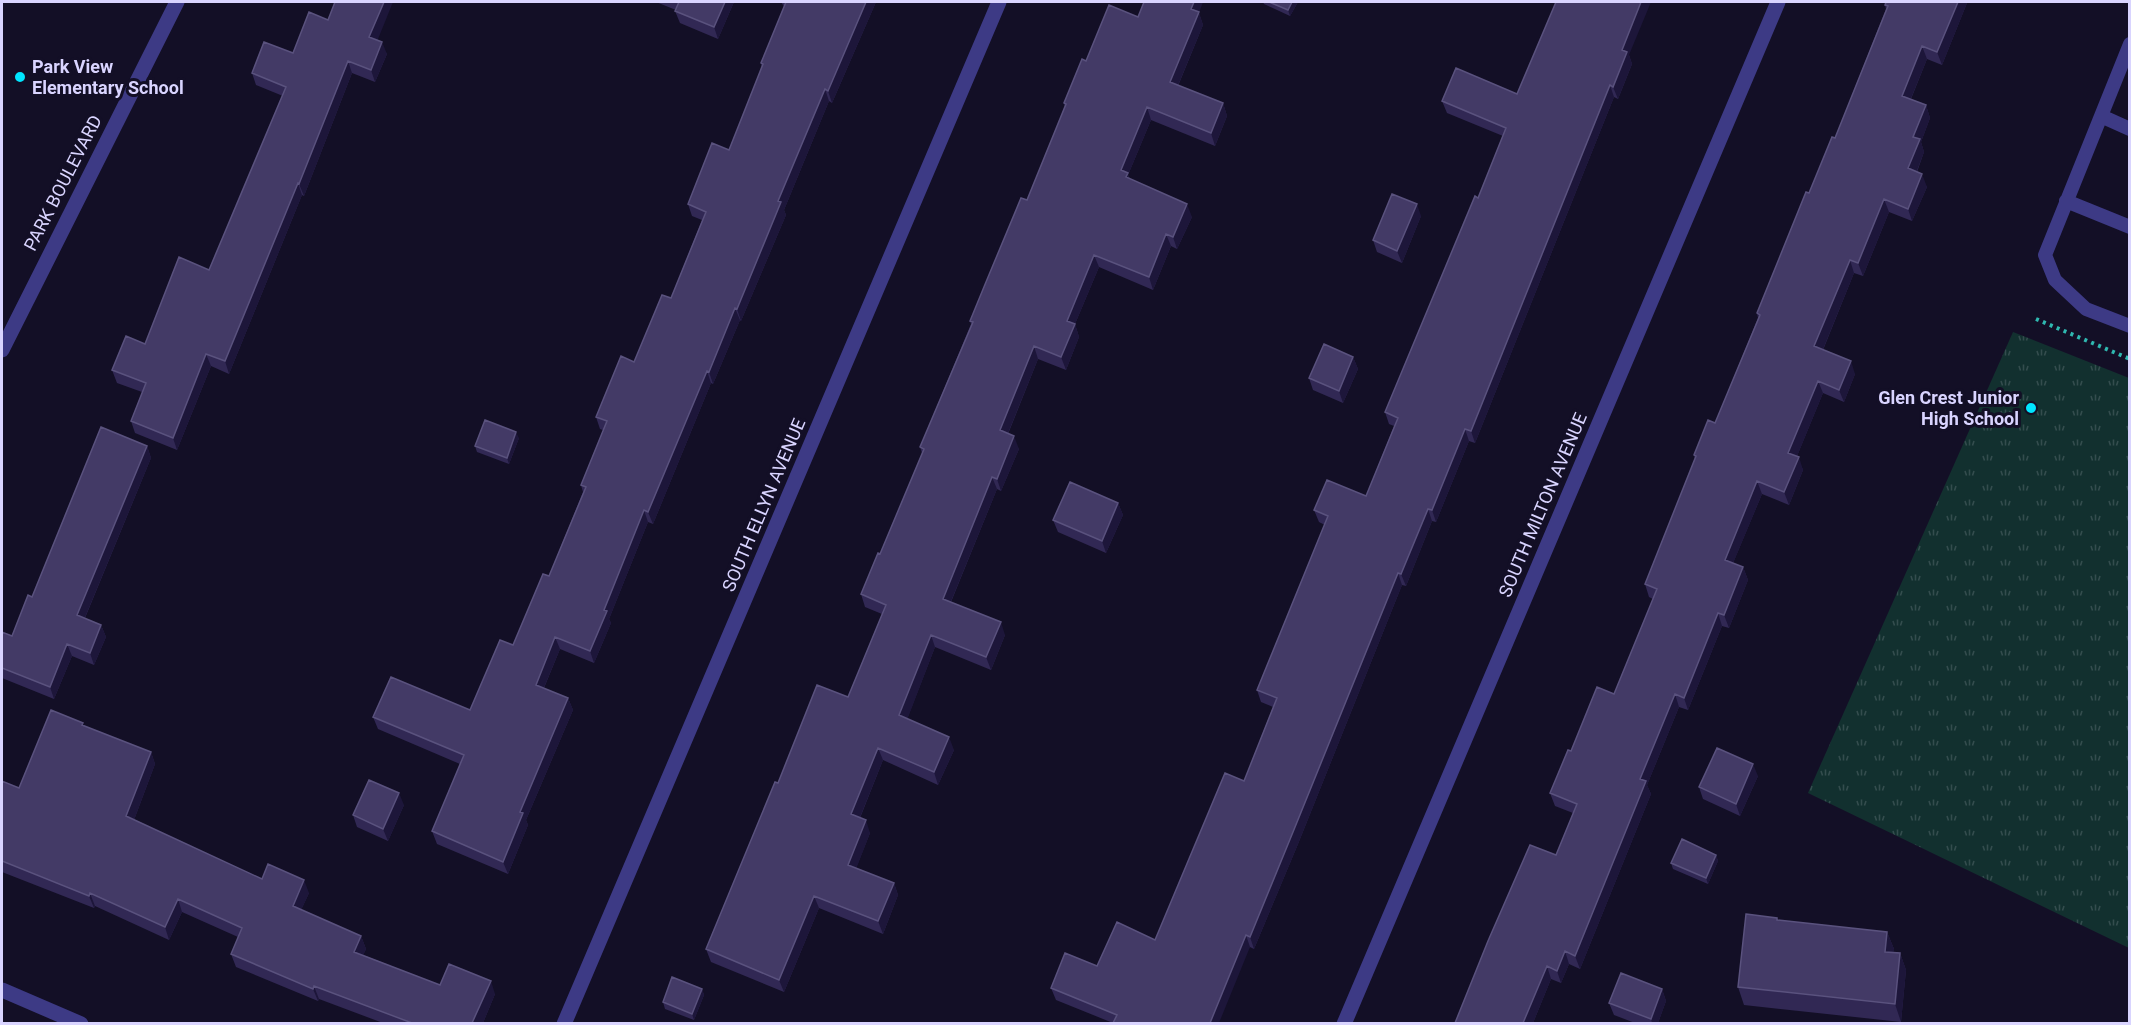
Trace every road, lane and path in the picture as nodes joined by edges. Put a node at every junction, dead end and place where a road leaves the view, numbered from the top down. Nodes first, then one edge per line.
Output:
1 (177, 2) edge
2 (999, 2) edge
3 (1778, 2) edge
4 (2130, 44) edge
5 (2101, 116) junction
6 (2130, 129) edge
7 (2066, 201) junction
8 (2130, 227) edge
9 (2036, 319) dead end
10 (2130, 326) edge
11 (2, 350) edge
12 (2130, 359) edge
13 (2, 990) edge
14 (81, 1023) edge
15 (564, 1023) edge
16 (1344, 1023) edge

1 - 11 street, PARK BOULEVARD
2 - 15 street, SOUTH ELLYN AVENUE
3 - 16 street, SOUTH MILTON AVENUE
4 - 5 lane
5 - 6 lane
5 - 7 lane
7 - 8 lane
7 - 10 lane
9 - 12 path
13 - 14 street

